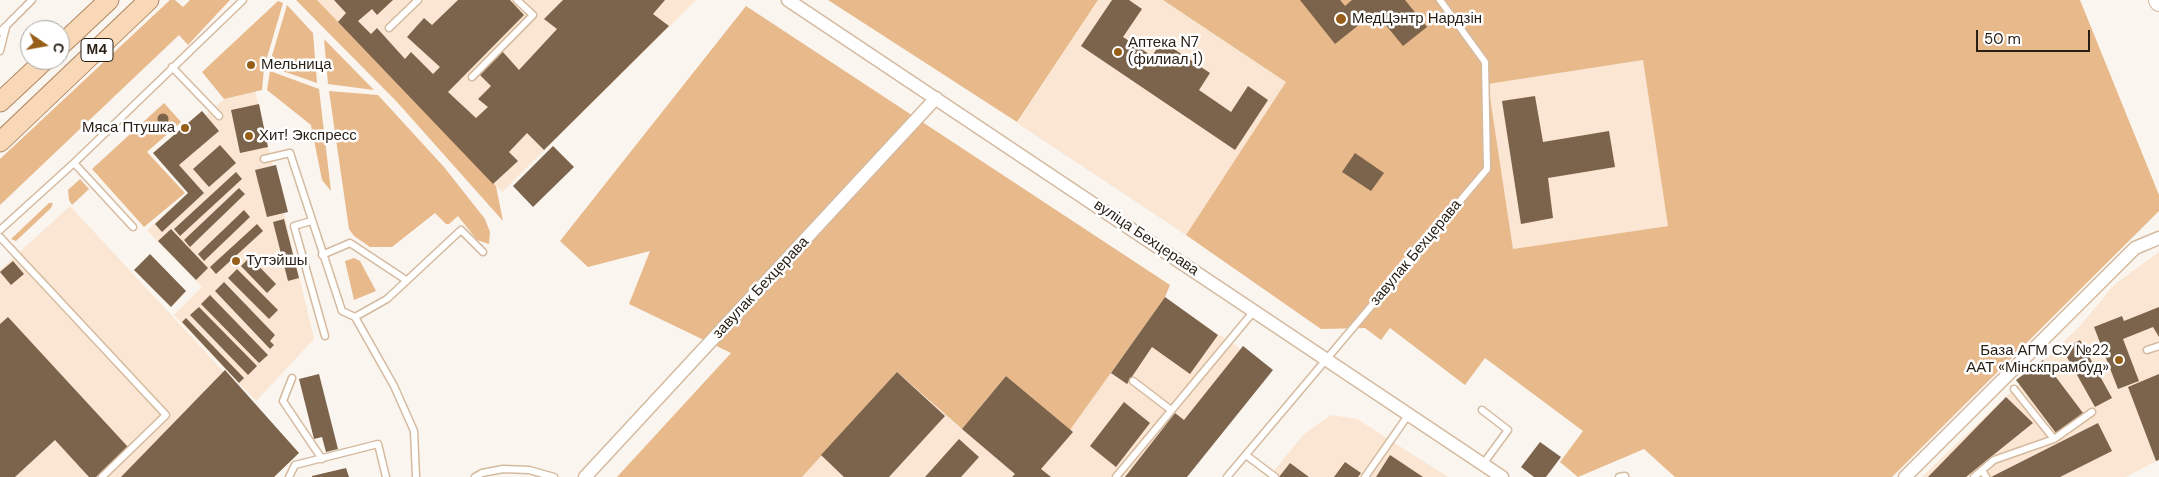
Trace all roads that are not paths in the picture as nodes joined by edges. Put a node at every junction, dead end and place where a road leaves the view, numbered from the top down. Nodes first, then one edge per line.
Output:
1 (32, 0) edge
2 (109, 0) edge
3 (149, 0) edge
4 (243, 0) edge
5 (418, 0) edge
6 (517, 0) edge
7 (788, 0) edge
8 (1440, 0) edge
9 (6, 26) junction
10 (389, 28) dead end
11 (0, 32) edge
12 (70, 37) edge
13 (0, 51) edge
14 (172, 68) junction
15 (34, 70) edge
16 (472, 77) dead end
17 (936, 98) junction
18 (0, 102) edge
19 (219, 116) dead end
20 (0, 142) edge
21 (264, 159) dead end
22 (74, 163) junction
23 (312, 221) junction
24 (133, 227) dead end
25 (0, 230) edge
26 (0, 237) edge
27 (2159, 238) edge
28 (483, 252) dead end
29 (322, 255) junction
30 (406, 280) junction
31 (1255, 310) junction
32 (355, 317) junction
33 (325, 336) dead end
34 (2159, 346) edge
35 (2146, 350) dead end
36 (1327, 358) junction
37 (292, 378) dead end
38 (1133, 380) dead end
39 (2014, 389) dead end
40 (1171, 410) junction
41 (1482, 410) dead end
42 (2092, 412) dead end
43 (1409, 414) junction
44 (2054, 439) junction
45 (1246, 455) junction
46 (322, 459) junction
47 (1483, 464) junction
48 (1982, 470) junction
49 (102, 477) edge
50 (289, 477) edge
51 (386, 477) edge
52 (416, 477) edge
53 (476, 477) edge
54 (554, 477) edge
55 (585, 477) edge
56 (1116, 477) edge
57 (1227, 477) edge
58 (1275, 477) edge
59 (1365, 477) edge
60 (1502, 477) edge
61 (1905, 477) edge
62 (1974, 477) edge
63 (1986, 477) edge

1 - 9 lane
2 - 12 main road, М4
3 - 20 main road, М4
4 - 14 lane
5 - 10 lane
6 - 16 lane
7 - 17 street, вуліца Бехцерава
8 - 36 lane, завулак Бехцерава
9 - 11 lane
9 - 13 lane
14 - 19 lane
14 - 22 lane
15 - 18 main road
17 - 31 street, вуліца Бехцерава
17 - 55 street, завулак Бехцерава
21 - 23 lane
22 - 24 lane
22 - 25 lane
23 - 29 lane
23 - 33 lane
26 - 49 lane
27 - 61 street
28 - 30 lane
29 - 30 lane
29 - 32 lane
30 - 32 lane
31 - 36 street, вуліца Бехцерава
31 - 40 lane
32 - 52 lane
34 - 35 lane
36 - 43 street, вуліца Бехцерава
36 - 45 lane, завулак Бехцерава
37 - 46 lane
38 - 40 lane
39 - 44 lane
40 - 56 lane
41 - 47 lane
42 - 44 lane
43 - 47 street, вуліца Бехцерава
43 - 59 lane
44 - 48 lane
45 - 57 lane, завулак Бехцерава
45 - 58 lane
46 - 50 lane
46 - 51 lane
47 - 60 street, вуліца Бехцерава
48 - 62 lane
48 - 63 lane
53 - 54 lane

